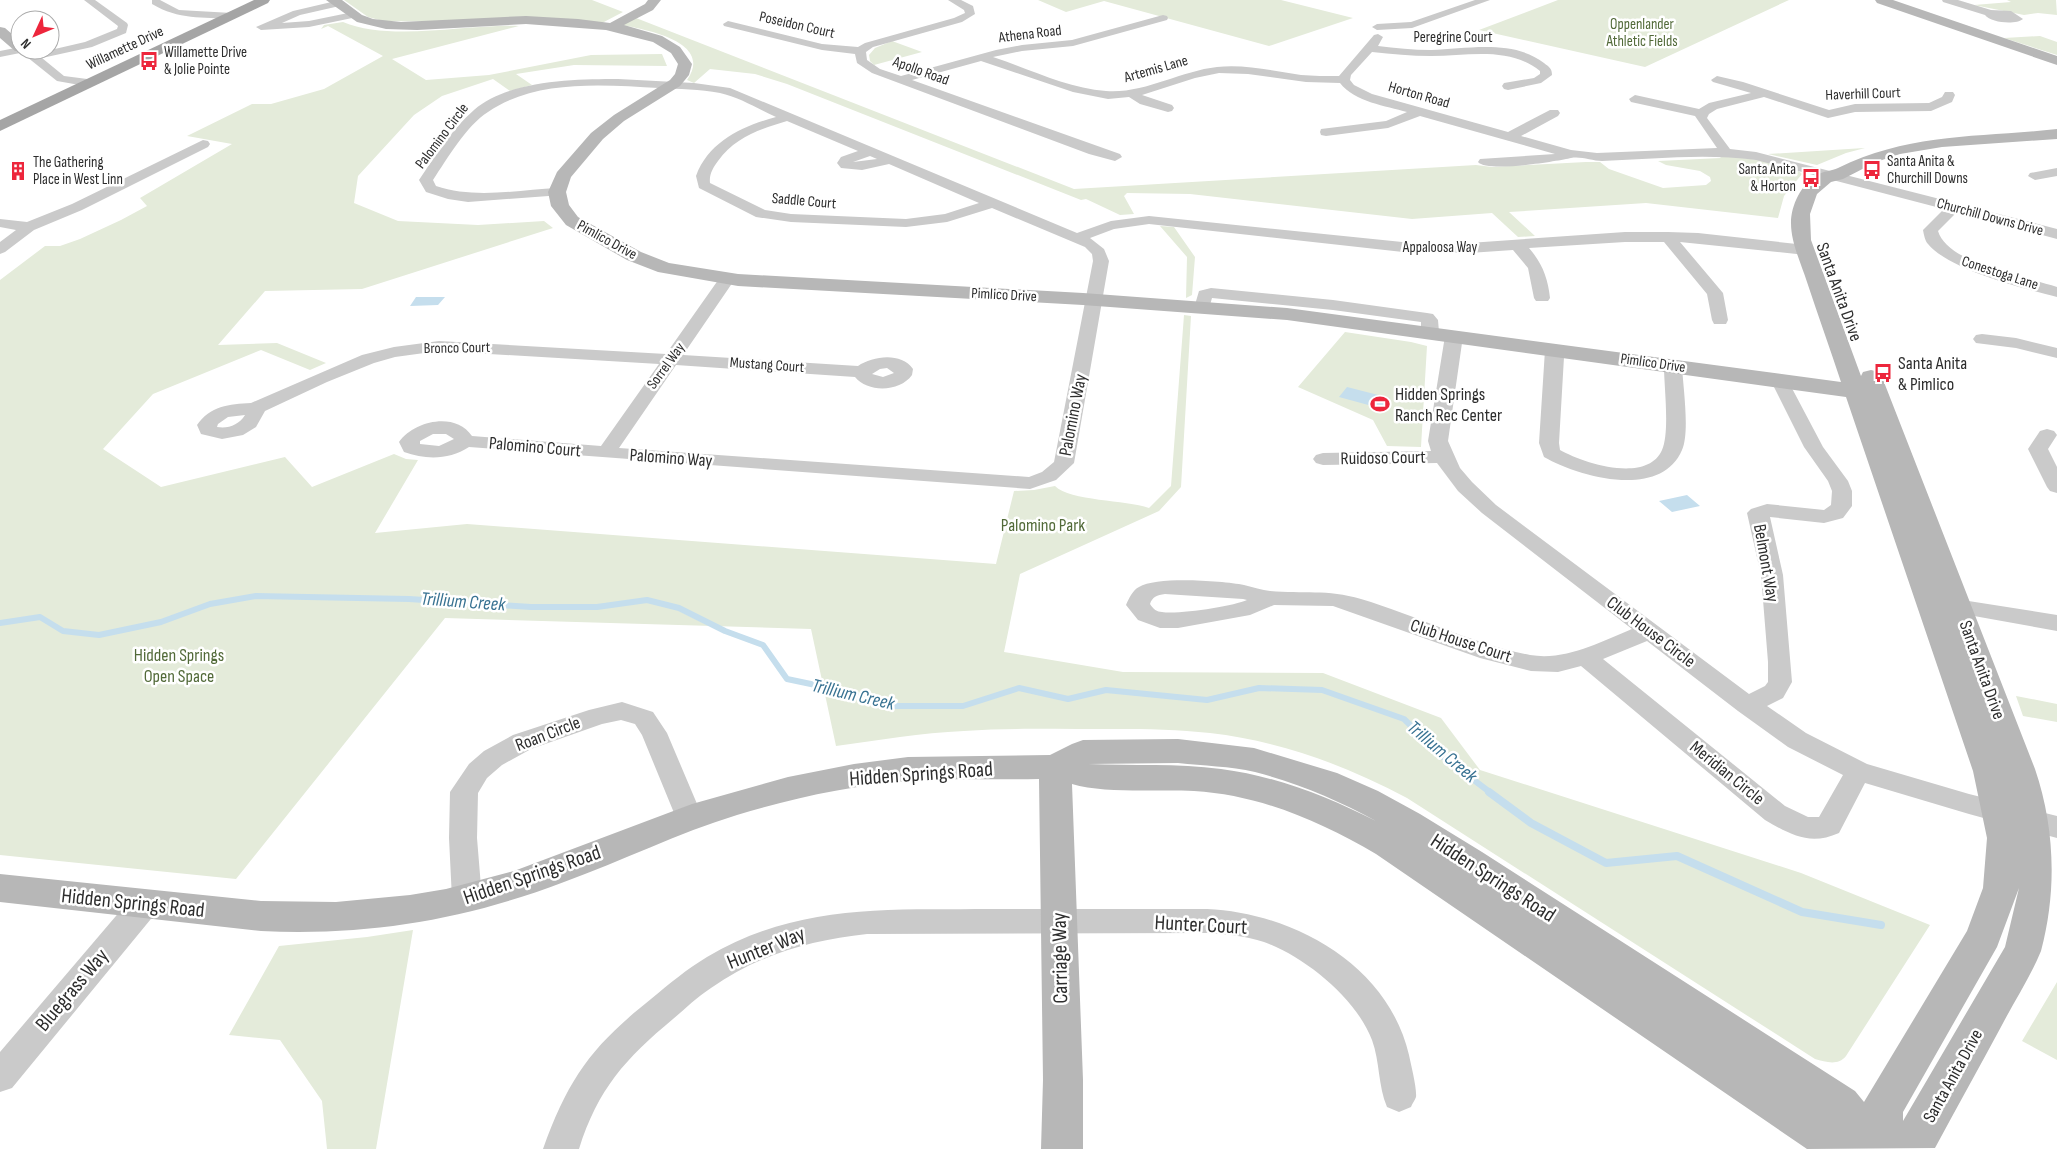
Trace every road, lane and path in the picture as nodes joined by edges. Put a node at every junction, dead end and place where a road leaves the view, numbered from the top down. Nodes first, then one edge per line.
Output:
1 (89, 0) edge
2 (264, 0) edge
3 (655, 0) edge
4 (954, 0) edge
5 (1484, 0) edge
6 (1881, 0) edge
7 (1947, 0) edge
8 (336, 1) edge
9 (156, 2) dead end
10 (1990, 13) dead end
11 (353, 15) junction
12 (232, 16) junction
13 (1163, 18) dead end
14 (728, 24) dead end
15 (611, 27) junction
16 (0, 31) edge
17 (10, 39) edge
18 (60, 48) edge
19 (1370, 48) junction
20 (860, 52) junction
21 (980, 57) junction
22 (36, 60) edge
23 (2057, 61) edge
24 (900, 80) junction
25 (1344, 80) junction
26 (1717, 80) dead end
27 (91, 82) junction
28 (673, 86) junction
29 (1508, 86) dead end
30 (1132, 94) junction
31 (1765, 94) junction
32 (1949, 95) dead end
33 (1635, 99) dead end
34 (1168, 108) dead end
35 (1418, 112) junction
36 (1554, 113) dead end
37 (1702, 114) junction
38 (788, 117) junction
39 (0, 126) edge
40 (1326, 132) dead end
41 (2057, 134) edge
42 (1509, 137) junction
43 (203, 144) dead end
44 (870, 152) junction
45 (1726, 152) junction
46 (1570, 154) junction
47 (1116, 157) dead end
48 (889, 160) junction
49 (1485, 162) dead end
50 (2057, 172) edge
51 (1835, 176) junction
52 (2035, 176) dead end
53 (557, 192) junction
54 (993, 203) junction
55 (1954, 207) junction
56 (0, 223) edge
57 (29, 228) junction
58 (2057, 234) edge
59 (1668, 237) junction
60 (1077, 238) junction
61 (1517, 245) junction
62 (0, 249) edge
63 (1806, 250) junction
64 (727, 279) junction
65 (2057, 292) edge
66 (1542, 298) dead end
67 (1096, 300) junction
68 (1720, 320) dead end
69 (1854, 330) dead end
70 (1454, 336) junction
71 (1982, 339) dead end
72 (1554, 350) junction
73 (2057, 354) edge
74 (671, 359) junction
75 (1865, 360) dead end
76 (1673, 366) junction
77 (863, 372) dead end
78 (1780, 381) junction
79 (1865, 393) junction
80 (254, 410) dead end
81 (2047, 435) dead end
82 (465, 441) dead end
83 (606, 453) junction
84 (1442, 457) junction
85 (1323, 459) dead end
86 (2057, 487) edge
87 (1270, 598) dead end
88 (1944, 604) junction
89 (2057, 624) edge
90 (1650, 631) junction
91 (1585, 657) junction
92 (1747, 705) junction
93 (1055, 767) junction
94 (1858, 771) junction
95 (1998, 812) junction
96 (689, 818) junction
97 (2045, 824) edge
98 (0, 888) edge
99 (467, 899) junction
100 (144, 904) junction
101 (1059, 922) junction
102 (0, 1076) edge
103 (1399, 1096) dead end
104 (561, 1149) edge
105 (1062, 1149) edge
106 (1864, 1149) edge
107 (1877, 1149) edge
108 (1882, 1149) edge
109 (1893, 1149) edge

1 - 18 street
2 - 12 main road, Willamette Drive
3 - 15 main road
4 - 20 street, Apollo Road
5 - 19 street
6 - 23 main road
7 - 10 street
8 - 11 main road
8 - 11 street
9 - 12 street
11 - 15 main road
12 - 27 main road, Willamette Drive
13 - 21 street, Athena Road
14 - 20 street, Poseidon Court
15 - 28 main road
16 - 17 main road
19 - 25 street
19 - 29 street, Peregrine Court
20 - 24 street, Apollo Road
21 - 24 street, Athena Road
21 - 30 street, Artemis Lane
22 - 27 street
24 - 47 street, Apollo Road
25 - 30 street, Artemis Lane
25 - 35 street, Horton Road
26 - 31 street, Haverhill Court
27 - 39 main road, Willamette Drive
28 - 38 street, Palomino Way
28 - 53 main road
28 - 53 street, Palomino Circle
30 - 34 street
31 - 32 street, Haverhill Court
31 - 37 street
33 - 37 street
35 - 40 street
35 - 42 street, Horton Road
36 - 42 street
37 - 45 street
38 - 44 street, Palomino Way
38 - 54 street, Saddle Court
41 - 51 main road, Santa Anita Drive
42 - 46 street, Horton Road
43 - 57 street
44 - 48 street, Palomino Way
44 - 48 street
45 - 46 street, Horton Road
45 - 51 street, Horton Road
46 - 49 street, Horton Road
48 - 54 street, Palomino Way
50 - 52 street
51 - 55 street, Churchill Downs Drive
51 - 63 main road, Santa Anita Drive
51 - 69 main road, Santa Anita Drive
53 - 64 main road, Pimlico Drive
54 - 60 street, Palomino Way
55 - 58 street, Churchill Downs Drive
55 - 65 street, Conestoga Lane
56 - 57 street
57 - 62 street
59 - 61 street, Appaloosa Way
59 - 63 street, Appaloosa Way
59 - 68 street
60 - 61 street, Appaloosa Way
60 - 67 street, Palomino Way
61 - 66 street
63 - 79 main road, Santa Anita Drive
64 - 67 main road, Pimlico Drive
64 - 74 street, Sorrel Way
67 - 70 main road, Pimlico Drive
67 - 83 street, Palomino Way
70 - 72 main road, Pimlico Drive
70 - 84 street, Club House Circle
71 - 73 street
72 - 76 main road, Pimlico Drive
72 - 76 street
74 - 77 street, Mustang Court
74 - 80 street, Bronco Court
74 - 83 street, Sorrel Way
75 - 79 main road, Santa Anita Drive
76 - 78 main road, Pimlico Drive
78 - 79 main road, Pimlico Drive
78 - 92 street, Belmont Way
79 - 88 main road, Santa Anita Drive
81 - 86 street
82 - 83 street, Palomino Court
84 - 85 street, Ruidoso Court
84 - 90 street, Club House Circle
87 - 91 street, Club House Court
88 - 89 street
88 - 95 main road, Santa Anita Drive
88 - 97 main road, Santa Anita Drive
90 - 91 street, Club House Court
90 - 92 street, Club House Circle
91 - 94 street, Meridian Circle
92 - 94 street, Club House Circle
93 - 96 main road, Hidden Springs Road
93 - 101 main road, Carriage Way
93 - 106 main road, Hidden Springs Road
93 - 107 main road, Hidden Springs Road
94 - 95 street, Club House Circle
95 - 97 street, Club House Circle
95 - 108 main road, Santa Anita Drive
96 - 99 main road, Hidden Springs Road
96 - 99 street, Roan Circle
97 - 109 main road, Santa Anita Drive
98 - 100 main road, Hidden Springs Road
99 - 100 main road, Hidden Springs Road
100 - 102 street, Bluegrass Way
101 - 103 street, Hunter Court
101 - 104 street, Hunter Way
101 - 105 main road, Carriage Way

